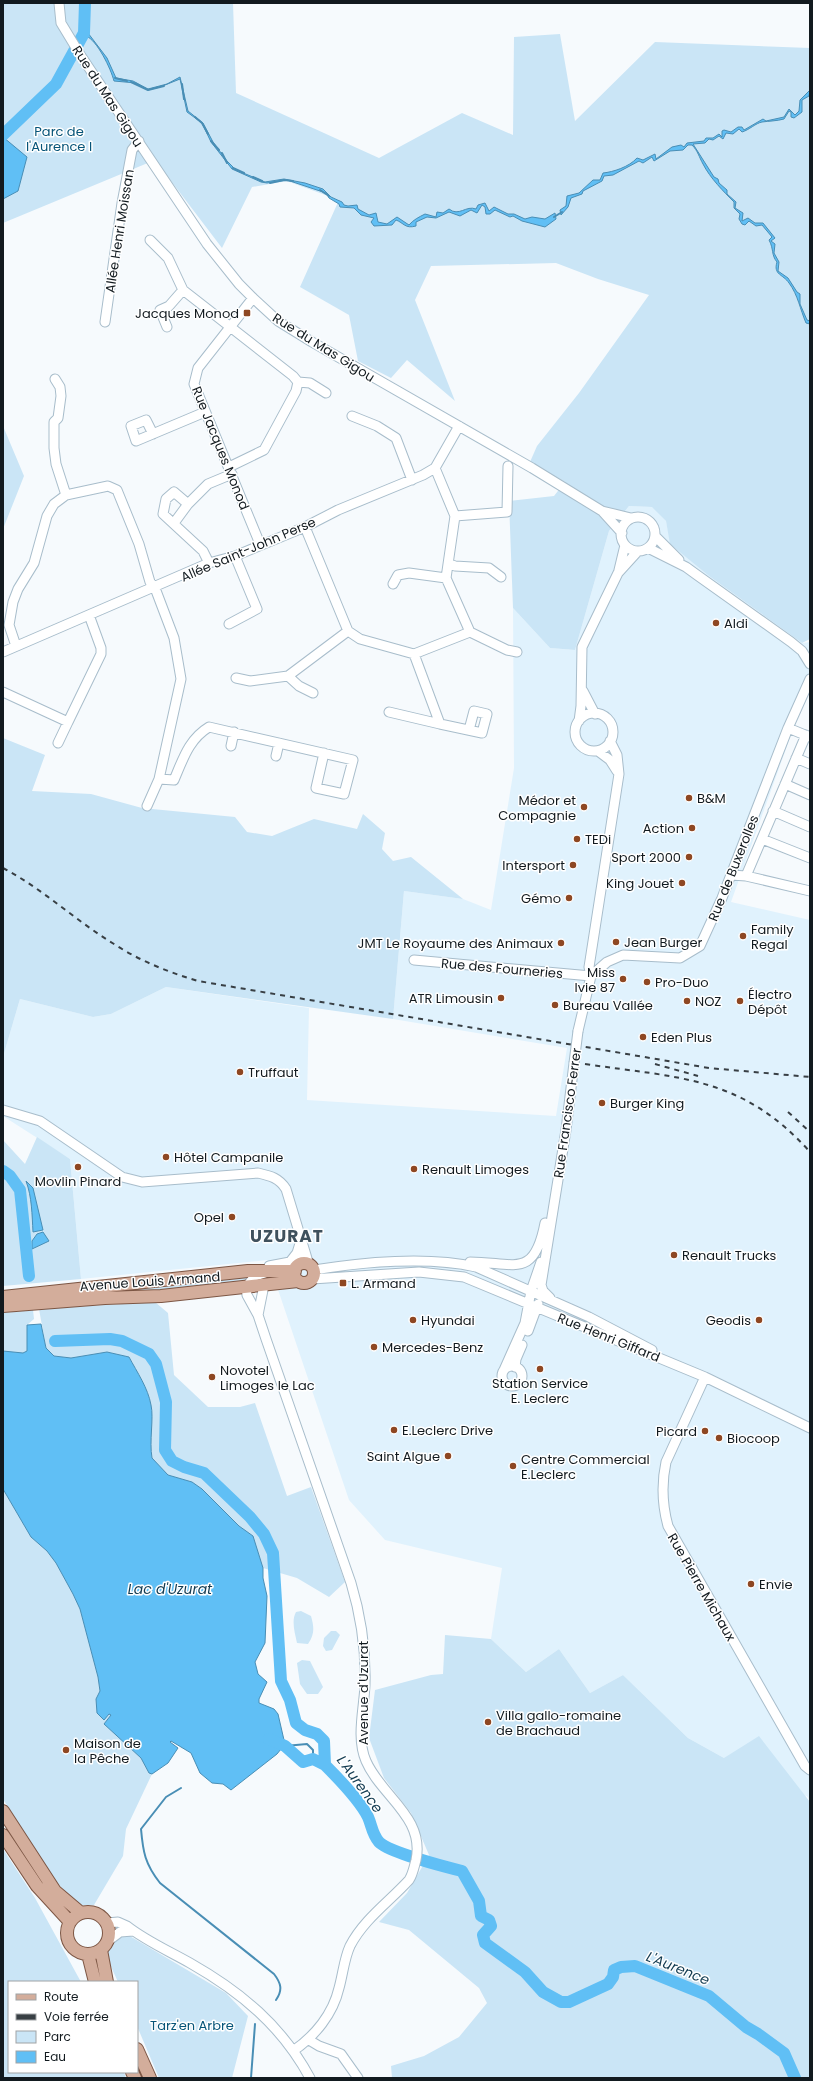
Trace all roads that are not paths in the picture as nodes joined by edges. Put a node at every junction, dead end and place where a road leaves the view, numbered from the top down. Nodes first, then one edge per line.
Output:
1 (59, 3) edge
2 (139, 141) junction
3 (150, 240) dead end
4 (183, 290) junction
5 (253, 298) junction
6 (105, 322) dead end
7 (167, 327) dead end
8 (230, 327) junction
9 (55, 379) dead end
10 (298, 382) junction
11 (326, 393) dead end
12 (205, 412) junction
13 (352, 416) dead end
14 (459, 426) junction
15 (153, 434) dead end
16 (508, 466) dead end
17 (435, 468) junction
18 (230, 470) junction
19 (412, 480) junction
20 (66, 495) junction
21 (188, 504) junction
22 (602, 511) junction
23 (455, 516) junction
24 (631, 518) junction
25 (174, 523) junction
26 (305, 527) junction
27 (622, 533) junction
28 (655, 536) junction
29 (260, 544) junction
30 (625, 545) junction
31 (648, 548) junction
32 (638, 551) junction
33 (235, 556) junction
34 (209, 563) junction
35 (450, 564) junction
36 (686, 567) junction
37 (618, 573) junction
38 (501, 577) dead end
39 (446, 578) junction
40 (393, 584) dead end
41 (156, 588) junction
42 (89, 615) junction
43 (229, 624) dead end
44 (348, 631) junction
45 (470, 632) junction
46 (16, 646) junction
47 (3, 652) edge
48 (517, 652) dead end
49 (414, 654) junction
50 (810, 664) edge
51 (288, 676) junction
52 (236, 678) dead end
53 (810, 679) edge
54 (581, 688) junction
55 (3, 692) edge
56 (313, 693) dead end
57 (389, 712) dead end
58 (595, 714) junction
59 (68, 722) junction
60 (579, 722) junction
61 (440, 724) junction
62 (788, 728) junction
63 (469, 730) dead end
64 (234, 732) junction
65 (808, 736) edge
66 (610, 741) junction
67 (58, 743) dead end
68 (279, 743) junction
69 (231, 746) dead end
70 (598, 750) junction
71 (324, 753) junction
72 (276, 756) dead end
73 (796, 758) junction
74 (810, 764) edge
75 (619, 774) junction
76 (159, 779) junction
77 (785, 784) junction
78 (810, 795) edge
79 (147, 806) dead end
80 (774, 811) junction
81 (810, 827) edge
82 (762, 839) junction
83 (810, 858) edge
84 (731, 875) junction
85 (746, 876) junction
86 (810, 892) edge
87 (414, 960) dead end
88 (591, 976) junction
89 (3, 1110) edge
90 (557, 1188) junction
91 (301, 1240) junction
92 (546, 1250) junction
93 (458, 1263) junction
94 (269, 1272) junction
95 (304, 1272) junction
96 (224, 1274) junction
97 (542, 1279) junction
98 (264, 1285) junction
99 (246, 1287) junction
100 (3, 1297) edge
101 (533, 1299) junction
102 (552, 1301) junction
103 (562, 1305) junction
104 (3, 1306) edge
105 (258, 1315) junction
106 (558, 1317) junction
107 (532, 1321) junction
108 (681, 1366) junction
109 (515, 1367) junction
110 (504, 1370) junction
111 (705, 1377) junction
112 (810, 1428) edge
113 (810, 1770) edge
114 (3, 1812) edge
115 (3, 1835) edge
116 (81, 1913) junction
117 (70, 1922) junction
118 (107, 1923) junction
119 (133, 1931) junction
120 (105, 1946) junction
121 (88, 1954) junction
122 (95, 1981) edge
123 (107, 1981) edge
124 (309, 2040) junction
125 (138, 2051) edge
126 (293, 2051) junction
127 (150, 2078) edge
128 (310, 2078) edge
129 (358, 2078) edge

1 - 2 street, Rue du Mas Gigou
2 - 5 street, Rue du Mas Gigou
2 - 6 street, Allée Henri Moissan
3 - 4 street
4 - 7 street
4 - 8 street
5 - 8 street, Rue Jacques Monod
5 - 14 street, Rue du Mas Gigou
8 - 10 street
8 - 12 street, Rue Jacques Monod
9 - 20 street
10 - 11 street
10 - 18 street
12 - 15 street
12 - 18 street, Rue Jacques Monod
13 - 19 street
14 - 17 street
14 - 22 street, Rue du Mas Gigou
16 - 23 street
17 - 19 street, Allée Saint-John Perse
17 - 23 street
18 - 21 street
18 - 29 street, Rue Jacques Monod
19 - 26 street, Allée Saint-John Perse
20 - 41 street
20 - 46 street
21 - 25 street
21 - 25 street
22 - 24 street, Rue du Mas Gigou
22 - 27 street, Rue du Mas Gigou
23 - 35 street
24 - 27 street
24 - 28 street
25 - 34 street
26 - 29 street, Allée Saint-John Perse
26 - 44 street
27 - 30 street
28 - 31 street
28 - 36 street
29 - 33 street, Allée Saint-John Perse
30 - 32 street
30 - 37 street
31 - 32 street
31 - 36 street
32 - 37 street
33 - 34 street, Allée Saint-John Perse
33 - 43 street
34 - 41 street, Allée Saint-John Perse
35 - 38 street
35 - 39 street
36 - 50 street
37 - 54 street
39 - 40 street
39 - 45 street
41 - 42 street, Allée Saint-John Perse
41 - 76 street
42 - 46 street, Allée Saint-John Perse
42 - 59 street
44 - 49 street
44 - 51 street
45 - 48 street
45 - 49 street
46 - 47 street, Allée Saint-John Perse
49 - 61 street
51 - 52 street
51 - 56 street
53 - 62 street, Rue de Buxerolles
54 - 58 street
54 - 60 street
55 - 59 street
57 - 61 street
58 - 60 street
58 - 66 street
59 - 67 street
60 - 70 street
61 - 63 street
62 - 65 street
62 - 84 street, Rue de Buxerolles
64 - 68 street
64 - 69 street
64 - 76 street
65 - 73 street
66 - 70 street
66 - 75 street, Rue Francisco Ferrer
68 - 71 street
68 - 72 street
70 - 75 street
71 - 71 street
73 - 74 street
73 - 77 street
75 - 88 street, Rue Francisco Ferrer
76 - 79 street
77 - 78 street
77 - 80 street
80 - 81 street
80 - 82 street
82 - 83 street
82 - 85 street
84 - 85 street
84 - 88 street, Rue de Buxerolles
85 - 86 street
87 - 88 street, Rue des Fourneries
88 - 90 street, Rue Francisco Ferrer, bridge
89 - 91 street
90 - 92 street, Rue Francisco Ferrer
90 - 93 street
91 - 95 street
91 - 96 street
92 - 97 street
92 - 101 street
93 - 95 street, Avenue Louis Armand
93 - 101 street, Avenue Louis Armand
94 - 95 main road, Avenue Louis Armand
94 - 96 main road, Avenue Louis Armand
94 - 99 street
95 - 98 main road, Avenue Louis Armand
95 - 101 street, Avenue Louis Armand
96 - 100 main road, Avenue Louis Armand
97 - 101 street
97 - 102 street
98 - 99 main road, Avenue Louis Armand
98 - 105 street
99 - 104 main road, Avenue Louis Armand
99 - 105 street, Avenue d'Uzurat
101 - 102 street, Rue Henri Giffard
101 - 103 street, Rue Henri Giffard
101 - 106 street, Rue Henri Giffard
101 - 107 street
101 - 110 street
102 - 103 street, Rue Henri Giffard
103 - 108 street, Rue Henri Giffard
105 - 124 street, Avenue d'Uzurat
106 - 107 street
106 - 108 street, Rue Henri Giffard
107 - 109 street
108 - 111 street, Rue Henri Giffard
109 - 110 street
109 - 110 street
111 - 112 street, Rue Henri Giffard
111 - 113 street, Rue Pierre Michaux
114 - 116 main road
115 - 117 main road
116 - 117 main road
116 - 118 main road
117 - 121 main road
118 - 119 street
118 - 120 main road
119 - 120 street
119 - 126 street
120 - 121 main road
120 - 123 main road
121 - 122 main road
124 - 126 street, Avenue d'Uzurat
124 - 129 street
125 - 127 main road
126 - 128 street

